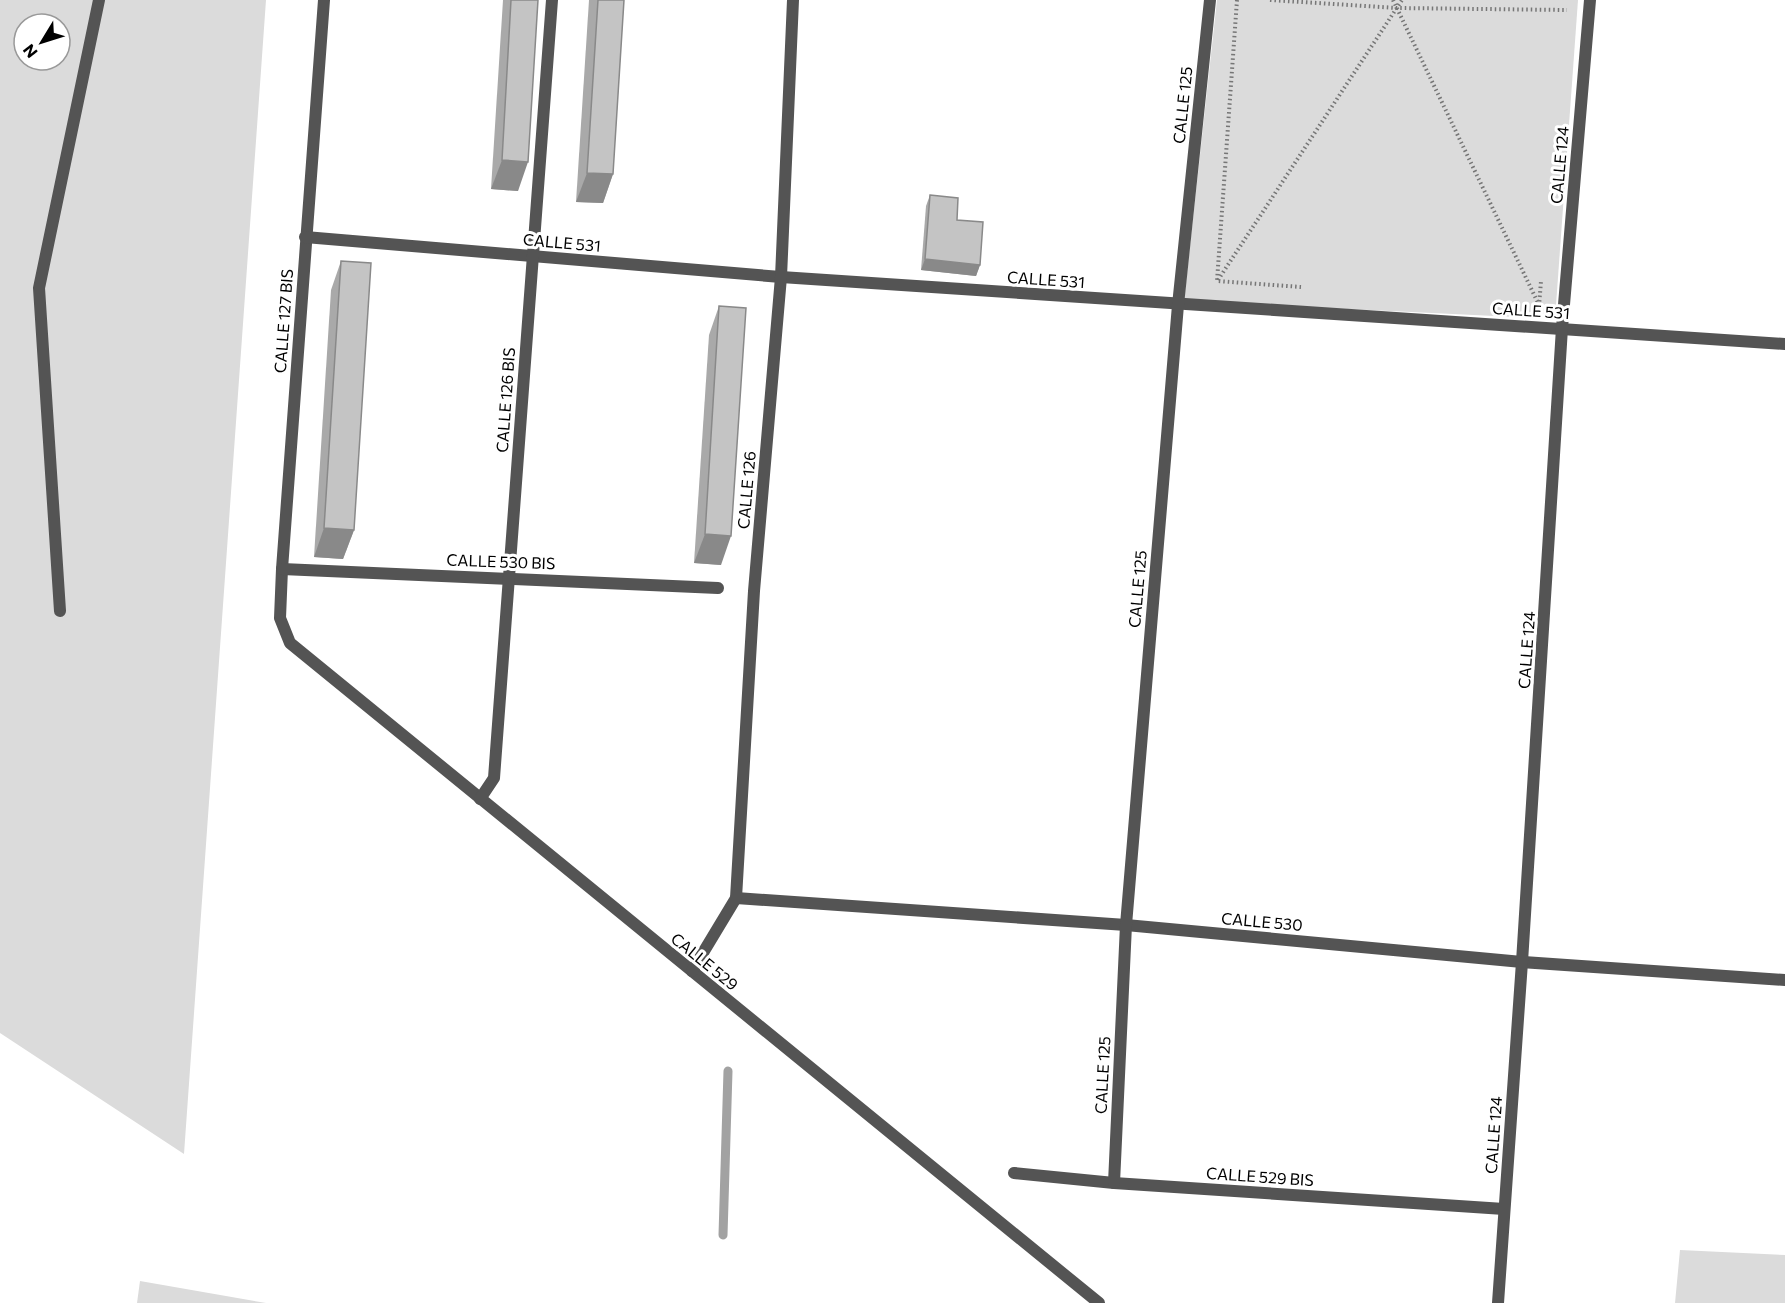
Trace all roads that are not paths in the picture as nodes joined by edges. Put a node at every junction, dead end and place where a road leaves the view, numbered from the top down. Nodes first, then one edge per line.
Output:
1 (99, 0) edge
2 (324, 0) edge
3 (552, 0) edge
4 (793, 0) edge
5 (1210, 0) edge
6 (1589, 5) edge
7 (306, 237) junction
8 (533, 256) junction
9 (781, 278) junction
10 (1178, 305) junction
11 (1562, 328) junction
12 (1785, 344) edge
13 (282, 569) junction
14 (508, 577) junction
15 (718, 588) dead end
16 (60, 611) dead end
17 (290, 643) joint
18 (480, 799) junction
19 (736, 898) junction
20 (1126, 925) junction
21 (1522, 962) junction
22 (692, 971) junction
23 (1785, 980) edge
24 (1014, 1173) dead end
25 (1114, 1183) junction
26 (1504, 1209) junction
27 (1099, 1303) edge
28 (1498, 1303) edge

1 - 16 street
2 - 7 street, CALLE 127 BIS
3 - 8 street, CALLE 126 BIS
4 - 9 street, CALLE 126
5 - 10 street, CALLE 125
6 - 11 street, CALLE 124
7 - 8 street, CALLE 531
7 - 13 street, CALLE 127 BIS
8 - 9 street, CALLE 531
8 - 14 street, CALLE 126 BIS
9 - 10 street, CALLE 531
9 - 19 street, CALLE 126
10 - 11 street, CALLE 531
10 - 20 street, CALLE 125
11 - 12 street, CALLE 531
11 - 21 street, CALLE 124
13 - 14 street, CALLE 530 BIS
13 - 17 street, CALLE 127 BIS
14 - 15 street, CALLE 530 BIS
14 - 18 street, CALLE 126 BIS
17 - 18 street, CALLE 529
18 - 22 street, CALLE 529
19 - 20 street, CALLE 530
19 - 22 street, CALLE 126
20 - 21 street, CALLE 530
20 - 25 street, CALLE 125
21 - 23 street, CALLE 530
21 - 26 street, CALLE 124
22 - 27 street, CALLE 529
24 - 25 street, CALLE 529 BIS
25 - 26 street, CALLE 529 BIS
26 - 28 street, CALLE 124

